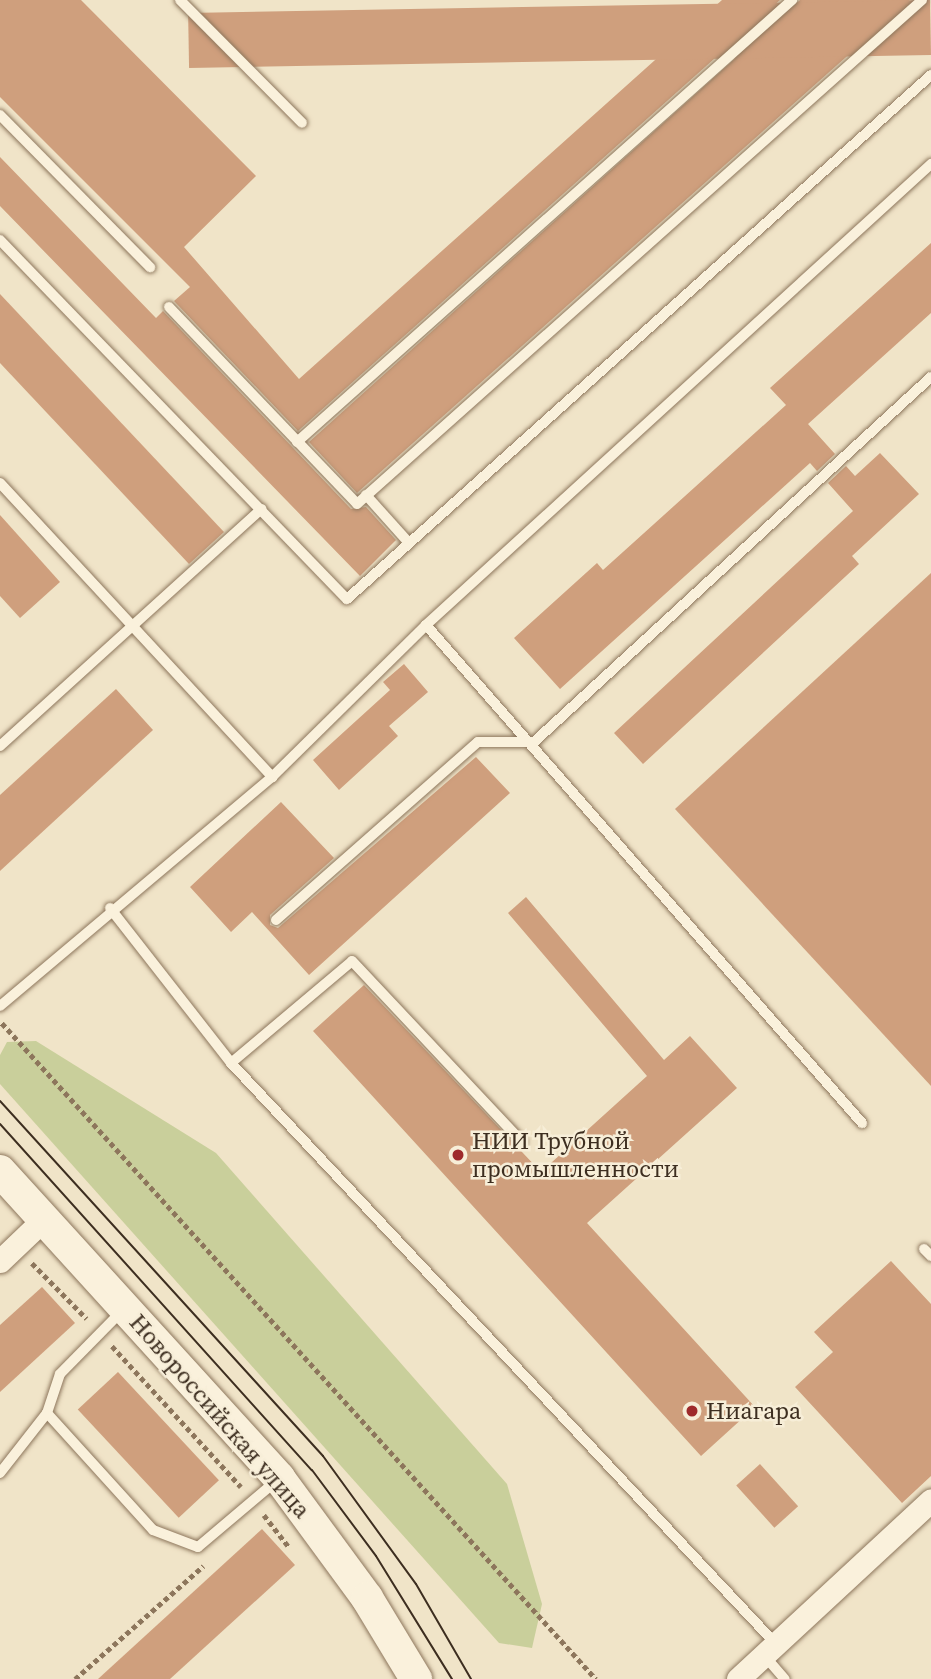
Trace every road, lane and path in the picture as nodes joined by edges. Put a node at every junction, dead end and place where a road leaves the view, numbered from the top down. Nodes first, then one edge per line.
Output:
1 (180, 0) edge
2 (792, 0) edge
3 (922, 0) edge
4 (931, 75) edge
5 (0, 115) edge
6 (302, 123) dead end
7 (931, 164) edge
8 (0, 240) edge
9 (150, 267) dead end
10 (169, 307) dead end
11 (931, 377) edge
12 (297, 442) junction
13 (0, 483) edge
14 (366, 495) junction
15 (261, 509) junction
16 (409, 543) junction
17 (132, 624) junction
18 (426, 625) junction
19 (534, 742) junction
20 (0, 746) edge
21 (272, 777) junction
22 (110, 908) junction
23 (276, 920) dead end
24 (0, 1006) edge
25 (0, 1021) edge
26 (231, 1063) junction
27 (862, 1123) dead end
28 (522, 1142) dead end
29 (0, 1171) edge
30 (44, 1219) junction
31 (8, 1253) edge
32 (125, 1308) junction
33 (100, 1333) junction
34 (47, 1413) junction
35 (0, 1473) edge
36 (279, 1478) junction
37 (931, 1500) edge
38 (255, 1502) junction
39 (263, 1514) junction
40 (253, 1523) dead end
41 (297, 1558) dead end
42 (211, 1559) dead end
43 (769, 1648) junction
44 (75, 1679) edge
45 (416, 1679) edge
46 (596, 1679) edge
47 (738, 1679) edge
48 (785, 1679) edge

1 - 6 lane
2 - 12 lane
3 - 14 lane
4 - 16 lane
5 - 9 lane
7 - 18 lane
8 - 15 lane
10 - 12 lane
11 - 19 lane
12 - 14 lane
13 - 17 lane
14 - 16 lane
15 - 16 lane
15 - 17 lane
17 - 20 lane
17 - 21 lane
18 - 19 lane
18 - 21 lane
19 - 23 lane
19 - 27 lane
21 - 22 lane
22 - 24 lane
22 - 26 lane
25 - 46 path
26 - 28 lane
26 - 43 lane
29 - 30 main road, Новороссийская улица
30 - 31 street
30 - 32 main road, Новороссийская улица
31 - 33 path
32 - 33 lane
32 - 36 main road, Новороссийская улица
33 - 34 lane
33 - 38 path
34 - 35 lane
34 - 38 lane
36 - 38 lane
36 - 45 main road, Новороссийская улица
37 - 43 street
38 - 39 path
39 - 40 path
39 - 41 path
42 - 44 path
43 - 47 street
43 - 48 lane

